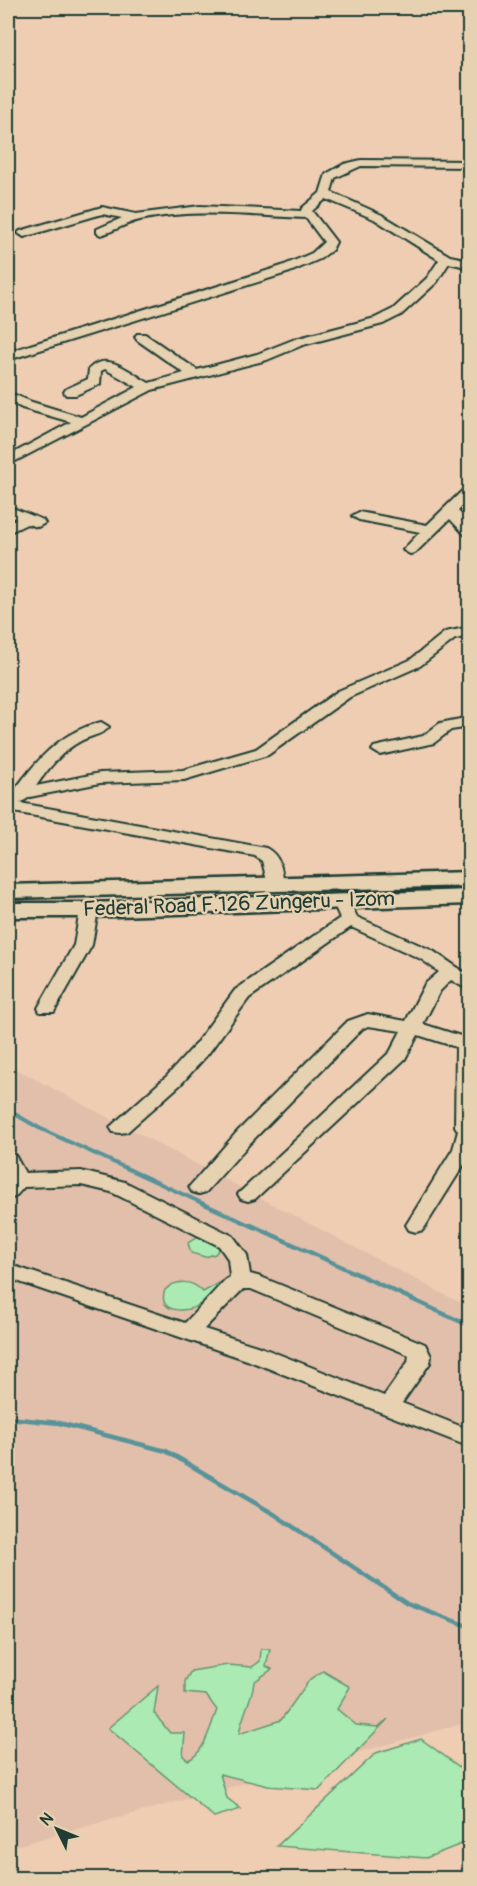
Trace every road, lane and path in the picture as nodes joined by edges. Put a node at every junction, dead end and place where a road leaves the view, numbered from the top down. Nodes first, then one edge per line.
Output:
1 (470, 151) edge
2 (470, 164) edge
3 (438, 165) junction
4 (325, 194) junction
5 (308, 215) junction
6 (135, 217) junction
7 (101, 231) dead end
8 (24, 233) dead end
9 (446, 259) junction
10 (470, 264) edge
11 (141, 337) dead end
12 (8, 356) edge
13 (194, 374) junction
14 (147, 387) junction
15 (71, 392) dead end
16 (8, 396) edge
17 (81, 421) junction
18 (8, 461) edge
19 (470, 491) edge
20 (8, 510) edge
21 (450, 511) junction
22 (359, 516) dead end
23 (8, 529) edge
24 (431, 530) junction
25 (470, 532) edge
26 (410, 550) dead end
27 (470, 631) edge
28 (470, 722) edge
29 (101, 728) dead end
30 (380, 750) dead end
31 (12, 802) edge
32 (470, 879) edge
33 (275, 885) junction
34 (470, 897) edge
35 (341, 900) junction
36 (13, 901) edge
37 (89, 910) junction
38 (350, 920) junction
39 (450, 972) junction
40 (470, 985) edge
41 (47, 1008) dead end
42 (412, 1028) junction
43 (467, 1126) edge
44 (120, 1127) dead end
45 (8, 1160) edge
46 (13, 1186) edge
47 (198, 1187) dead end
48 (248, 1194) dead end
49 (416, 1225) dead end
50 (8, 1271) edge
51 (240, 1281) junction
52 (188, 1333) junction
53 (388, 1407) junction
54 (470, 1439) edge

1 - 3 street
2 - 3 street
3 - 4 street
4 - 5 street
4 - 9 street
5 - 6 street
5 - 12 street
6 - 7 street
6 - 8 street
9 - 10 street
9 - 13 street
11 - 13 street
13 - 14 street
14 - 15 street
14 - 17 street
16 - 17 street
17 - 18 street
19 - 21 street
20 - 23 street
21 - 24 street
21 - 25 street
22 - 24 street
24 - 26 street
27 - 31 street
28 - 30 street
29 - 31 street
31 - 33 street
32 - 33 main road, Federal Road F.126 Zungeru - Izom
33 - 36 main road, Federal Road F.126 Zungeru - Izom
34 - 35 main road, Federal Road F.126 Zungeru - Izom
35 - 37 main road, Federal Road F.126 Zungeru - Izom
35 - 38 street
36 - 37 main road, Federal Road F.126 Zungeru - Izom
37 - 41 street
38 - 39 street
38 - 44 street
39 - 40 street
39 - 42 street
42 - 43 street
42 - 47 street
42 - 48 street
43 - 49 street
45 - 46 street
46 - 51 street
50 - 52 street
51 - 52 street
51 - 53 street
52 - 53 street
53 - 54 street

